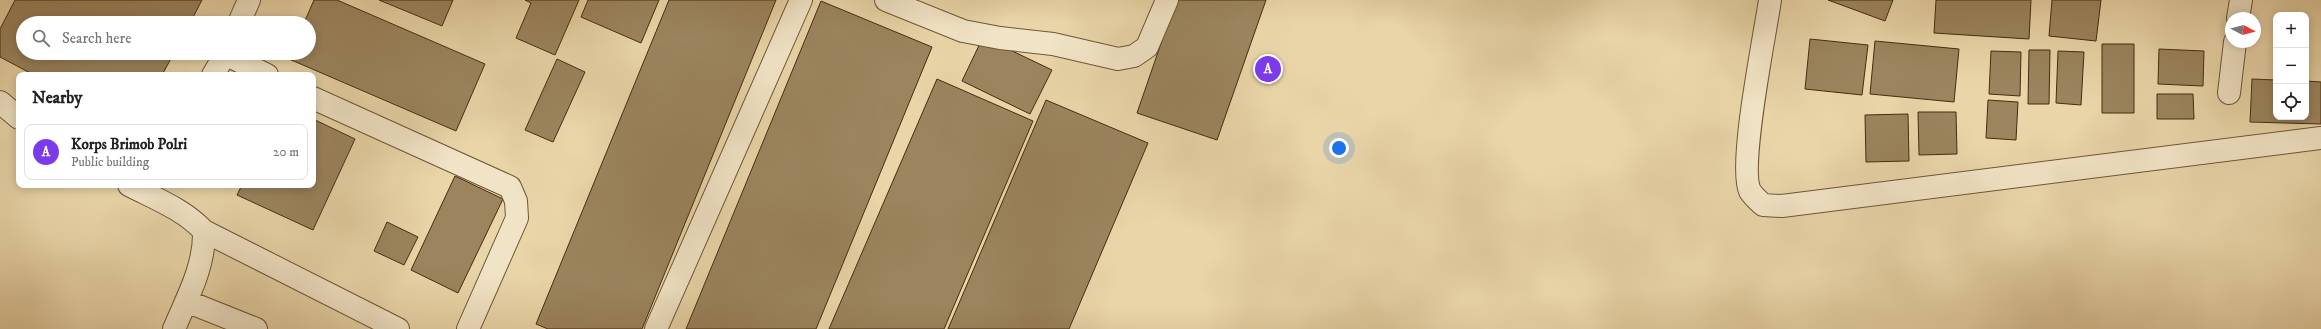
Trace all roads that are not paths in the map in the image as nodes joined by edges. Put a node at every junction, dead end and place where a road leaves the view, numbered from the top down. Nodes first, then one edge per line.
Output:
1 (249, 0) edge
2 (801, 0) edge
3 (886, 0) edge
4 (1167, 0) edge
5 (1770, 0) edge
6 (2241, 0) edge
7 (2239, 12) edge
8 (242, 16) edge
9 (2234, 48) edge
10 (222, 60) edge
11 (238, 60) edge
12 (215, 72) edge
13 (261, 72) edge
14 (2229, 93) dead end
15 (316, 99) edge
16 (0, 102) edge
17 (16, 115) edge
18 (2321, 138) edge
19 (140, 188) edge
20 (204, 231) junction
21 (186, 301) junction
22 (174, 329) edge
23 (256, 329) edge
24 (398, 329) edge
25 (468, 329) edge
26 (656, 329) edge

1 - 8 street
2 - 26 street
3 - 4 street
5 - 18 street
6 - 7 street
9 - 14 street
10 - 12 street
11 - 13 street
15 - 25 street
16 - 17 street
19 - 20 street
20 - 21 street
20 - 24 street
21 - 22 street
21 - 23 street

